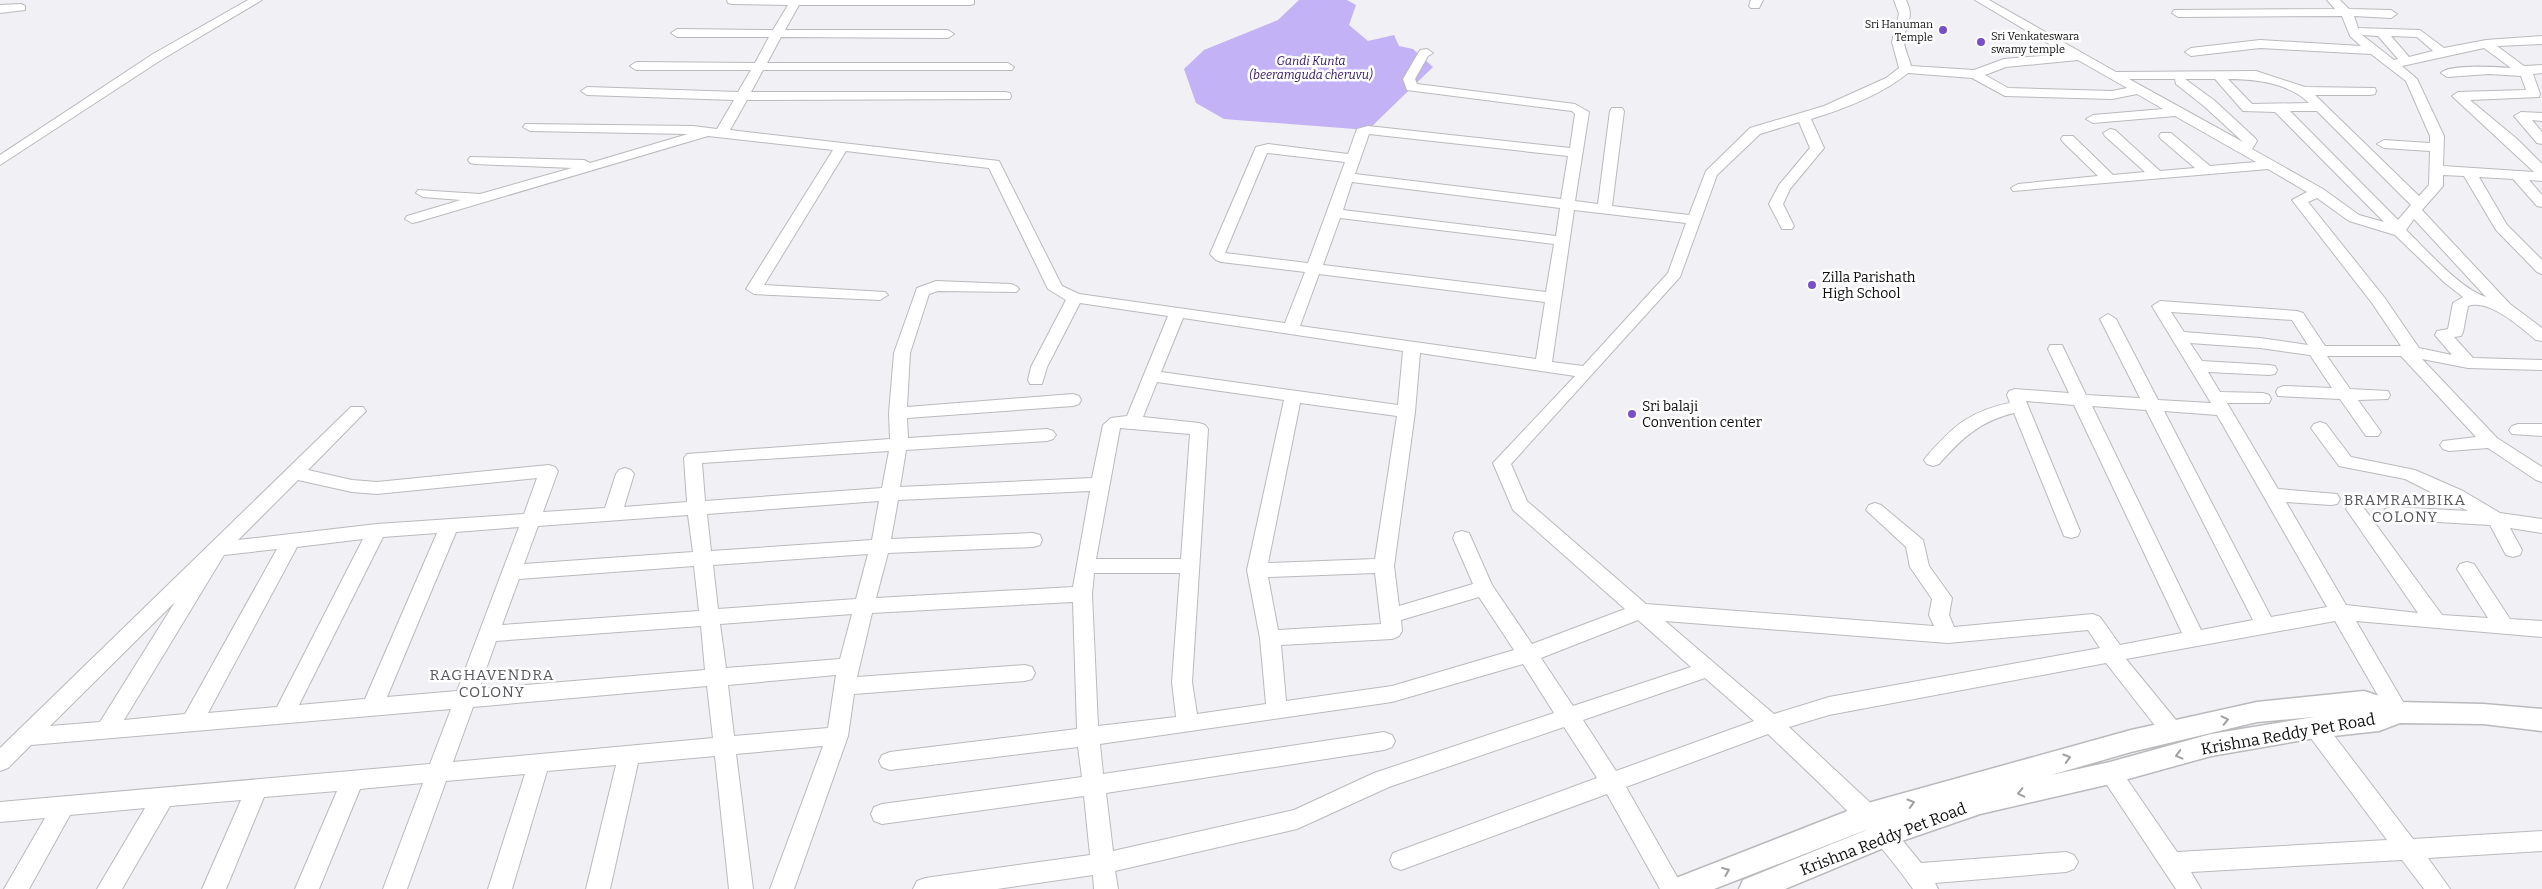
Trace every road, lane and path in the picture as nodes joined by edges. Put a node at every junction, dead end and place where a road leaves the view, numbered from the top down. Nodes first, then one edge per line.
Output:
1 (256, 0) edge
2 (796, 0) edge
3 (1900, 0) edge
4 (1981, 0) edge
5 (2333, 0) edge
6 (732, 1) edge
7 (970, 2) dead end
8 (20, 8) dead end
9 (0, 10) edge
10 (2346, 12) junction
11 (2178, 13) dead end
12 (2391, 14) dead end
13 (677, 32) dead end
14 (2380, 32) junction
15 (776, 33) junction
16 (948, 34) dead end
17 (2356, 34) junction
18 (2243, 35) dead end
19 (2541, 41) edge
20 (2486, 44) junction
21 (2438, 49) dead end
22 (2372, 50) junction
23 (1428, 52) dead end
24 (2191, 52) dead end
25 (2082, 56) junction
26 (2404, 58) dead end
27 (2391, 64) junction
28 (759, 65) junction
29 (636, 66) dead end
30 (1008, 67) dead end
31 (1905, 69) junction
32 (2542, 69) edge
33 (2446, 73) dead end
34 (2527, 73) junction
35 (1975, 74) junction
36 (2116, 75) junction
37 (2218, 75) junction
38 (2180, 81) dead end
39 (2140, 90) junction
40 (2304, 91) junction
41 (2370, 91) dead end
42 (587, 92) dead end
43 (741, 96) junction
44 (1005, 96) dead end
45 (2278, 107) junction
46 (2320, 107) junction
47 (1617, 111) dead end
48 (2179, 112) junction
49 (2252, 112) dead end
50 (2222, 114) junction
51 (1803, 116) junction
52 (2542, 117) edge
53 (2093, 118) dead end
54 (530, 126) dead end
55 (714, 133) junction
56 (2110, 133) dead end
57 (2166, 136) dead end
58 (2068, 139) dead end
59 (2542, 140) edge
60 (2384, 144) dead end
61 (842, 146) junction
62 (2437, 147) junction
63 (2245, 150) junction
64 (1575, 153) junction
65 (475, 160) dead end
66 (1353, 160) junction
67 (0, 161) edge
68 (600, 165) junction
69 (2270, 165) junction
70 (2206, 170) junction
71 (2437, 170) junction
72 (2542, 172) edge
73 (2470, 174) junction
74 (2156, 175) junction
75 (1347, 177) junction
76 (2518, 177) junction
77 (2542, 177) edge
78 (2110, 180) junction
79 (2018, 188) dead end
80 (2318, 192) junction
81 (423, 193) dead end
82 (486, 197) junction
83 (1569, 203) junction
84 (2542, 203) edge
85 (2416, 207) junction
86 (1605, 208) junction
87 (1335, 213) junction
88 (412, 219) dead end
89 (1694, 220) junction
90 (1787, 226) dead end
91 (2399, 230) junction
92 (1563, 241) junction
93 (1314, 269) junction
94 (2542, 269) edge
95 (1011, 289) dead end
96 (880, 295) dead end
97 (1075, 298) junction
98 (1553, 298) junction
99 (2474, 298) junction
100 (2505, 308) junction
101 (1177, 313) junction
102 (2108, 320) dead end
103 (1291, 328) junction
104 (2542, 336) edge
105 (2178, 337) junction
106 (1412, 346) junction
107 (2056, 349) dead end
108 (2318, 351) junction
109 (2409, 352) junction
110 (2468, 363) junction
111 (1543, 364) junction
112 (2542, 365) edge
113 (2196, 366) junction
114 (2269, 370) dead end
115 (1586, 372) junction
116 (1152, 376) junction
117 (1036, 380) dead end
118 (2284, 392) dead end
119 (2345, 394) junction
120 (2382, 395) dead end
121 (1293, 396) junction
122 (2263, 399) dead end
123 (1073, 400) dead end
124 (2079, 400) junction
125 (2219, 403) junction
126 (2151, 405) junction
127 (2020, 406) junction
128 (357, 411) dead end
129 (1406, 412) junction
130 (898, 413) junction
131 (1133, 422) junction
132 (2320, 428) dead end
133 (2518, 430) dead end
134 (2542, 430) edge
135 (2372, 432) dead end
136 (1047, 435) dead end
137 (2491, 442) junction
138 (899, 443) junction
139 (2449, 445) dead end
140 (1933, 460) dead end
141 (294, 473) junction
142 (625, 474) dead end
143 (2542, 476) edge
144 (1100, 484) junction
145 (889, 494) junction
146 (2273, 495) junction
147 (2330, 500) dead end
148 (697, 509) junction
149 (2355, 509) dead end
150 (1875, 510) dead end
151 (2392, 514) dead end
152 (612, 515) junction
153 (2496, 519) junction
154 (531, 520) junction
155 (449, 526) junction
156 (2542, 526) edge
157 (377, 531) junction
158 (2072, 531) dead end
159 (1462, 538) dead end
160 (1033, 540) dead end
161 (290, 543) junction
162 (880, 546) junction
163 (218, 549) junction
164 (2513, 550) dead end
165 (703, 559) junction
166 (1086, 566) junction
167 (1189, 566) junction
168 (1384, 566) junction
169 (2467, 569) dead end
170 (1257, 570) junction
171 (512, 572) junction
172 (1484, 588) junction
173 (1082, 594) junction
174 (864, 606) junction
175 (1640, 612) junction
176 (2340, 612) junction
177 (1390, 616) junction
178 (709, 617) junction
179 (2436, 622) junction
180 (2266, 626) junction
181 (2505, 626) junction
182 (2542, 629) edge
183 (489, 634) junction
184 (1948, 635) junction
185 (1270, 638) junction
186 (2195, 639) junction
187 (1529, 654) junction
188 (2112, 654) junction
189 (1708, 669) junction
190 (1025, 673) dead end
191 (847, 676) junction
192 (716, 678) junction
193 (465, 699) junction
194 (372, 707) junction
195 (1277, 711) junction
196 (2398, 712) junction
197 (283, 715) junction
198 (1570, 716) junction
199 (2542, 720) edge
200 (191, 723) junction
201 (1188, 724) junction
202 (1771, 724) junction
203 (2315, 727) junction
204 (106, 730) junction
205 (2172, 731) junction
206 (837, 736) junction
207 (25, 737) junction
208 (1088, 737) junction
209 (1384, 741) dead end
210 (724, 746) junction
211 (629, 755) junction
212 (890, 761) dead end
213 (0, 762) edge
214 (539, 763) junction
215 (438, 772) junction
216 (2110, 773) junction
217 (353, 780) junction
218 (1612, 783) junction
219 (1094, 785) junction
220 (257, 788) junction
221 (164, 797) junction
222 (64, 806) junction
223 (0, 812) edge
224 (882, 814) dead end
225 (1877, 824) junction
226 (2542, 841) edge
227 (2409, 849) junction
228 (1402, 860) dead end
229 (2066, 862) dead end
230 (1104, 863) junction
231 (2174, 863) junction
232 (1921, 881) edge
233 (16, 889) edge
234 (109, 889) edge
235 (214, 889) edge
236 (307, 889) edge
237 (395, 889) edge
238 (500, 889) edge
239 (598, 889) edge
240 (741, 889) edge
241 (782, 889) edge
242 (925, 889) edge
243 (1106, 889) edge
244 (1672, 889) edge
245 (1681, 889) edge
246 (1753, 889) edge
247 (2190, 889) edge
248 (2438, 889) edge

1 - 67 street
2 - 6 street
2 - 7 street
2 - 15 street
3 - 31 street
4 - 25 street
5 - 10 street
8 - 9 street
10 - 11 street
10 - 12 street
10 - 17 street
13 - 15 street
14 - 17 street
14 - 21 street
14 - 26 street
15 - 16 street
15 - 28 street
17 - 18 street
17 - 22 street
19 - 20 street
20 - 27 street
20 - 34 street
22 - 24 street
22 - 27 street
23 - 64 street
25 - 35 street
25 - 36 street
27 - 62 street
28 - 29 street
28 - 30 street
28 - 43 street
31 - 35 street
31 - 51 street
32 - 34 street
33 - 34 street
34 - 72 street
35 - 39 street
36 - 37 street
36 - 39 street
37 - 40 street
37 - 45 street
38 - 50 street
39 - 48 street
40 - 41 street
40 - 46 street
42 - 43 street
43 - 44 street
43 - 55 street
45 - 46 street
45 - 91 street
46 - 85 street
47 - 86 street
48 - 53 street
48 - 63 street
49 - 50 street
50 - 63 street
51 - 89 street
51 - 90 street
52 - 59 street
54 - 55 street
55 - 61 street
55 - 68 street
56 - 74 street
57 - 70 street
58 - 78 street
60 - 62 street
61 - 96 street
61 - 97 street
62 - 71 street
63 - 69 street
64 - 66 street
64 - 83 street
65 - 68 street
66 - 75 street
66 - 93 street
68 - 82 street
69 - 70 street
69 - 80 street
70 - 74 street
71 - 73 street
71 - 85 street
73 - 76 street
73 - 94 street
74 - 78 street
75 - 83 street
75 - 87 street
76 - 77 street
76 - 84 street
78 - 79 street
80 - 91 street
80 - 109 street
81 - 82 street
82 - 88 street
83 - 86 street
83 - 92 street
85 - 91 street
85 - 100 street
86 - 89 street
87 - 92 street
87 - 93 street
89 - 115 street
91 - 99 street
92 - 98 street
93 - 98 street
93 - 103 street
95 - 130 street
97 - 101 street
97 - 117 street
98 - 111 street
99 - 100 street
99 - 110 street
100 - 104 street
101 - 103 street
101 - 116 street
102 - 126 street
103 - 106 street
105 - 108 street
105 - 108 street
105 - 113 street
106 - 111 street
106 - 129 street
107 - 124 street
108 - 109 street
108 - 119 street
109 - 110 street
109 - 137 street
110 - 112 street
111 - 115 street
113 - 114 street
113 - 125 street
115 - 175 street
116 - 121 street
116 - 131 street
118 - 119 street
119 - 120 street
119 - 135 street
121 - 129 street
121 - 170 street
122 - 125 street
123 - 130 street
124 - 126 street
124 - 127 street
124 - 186 street
125 - 126 street
125 - 146 street
126 - 180 street
127 - 140 street
127 - 158 street
128 - 141 street
129 - 168 street
130 - 138 street
131 - 144 street
131 - 167 street
132 - 153 street
133 - 134 street
136 - 138 street
137 - 139 street
137 - 143 street
138 - 145 street
138 - 148 street
141 - 154 street
141 - 163 street
142 - 152 street
144 - 145 street
144 - 166 street
145 - 148 street
145 - 162 street
146 - 147 street
146 - 176 street
148 - 152 street
148 - 165 street
149 - 179 street
150 - 184 street
151 - 153 street
152 - 154 street
153 - 156 street
153 - 164 street
154 - 155 street
154 - 171 street
155 - 157 street
155 - 194 street
157 - 161 street
157 - 197 street
159 - 172 street
160 - 162 street
161 - 163 street
161 - 200 street
162 - 165 street
162 - 174 street
163 - 204 street
163 - 207 street
165 - 171 street
165 - 178 street
166 - 167 street
166 - 173 street
167 - 201 street
168 - 170 street
168 - 177 street
169 - 181 street
170 - 185 street
171 - 183 street
172 - 177 street
172 - 187 street
173 - 174 street
173 - 208 street
174 - 178 street
174 - 191 street
175 - 184 street
175 - 187 street
175 - 189 street
176 - 179 street
176 - 180 street
176 - 196 street
177 - 185 street
178 - 183 street
178 - 192 street
179 - 181 street
180 - 186 street
181 - 182 street
183 - 193 street
184 - 188 street
185 - 195 street
186 - 188 street
187 - 195 street
187 - 198 street
188 - 202 street
188 - 205 street
189 - 198 street
189 - 202 street
190 - 191 street
191 - 192 street
191 - 206 street
192 - 193 street
192 - 210 street
193 - 194 street
193 - 215 street
194 - 197 street
195 - 201 street
196 - 199 main road
196 - 203 main road, Krishna Reddy Pet Road
205 -> 196 main road, Krishna Reddy Pet Road
197 - 200 street
198 - 218 street
198 - 230 street
200 - 204 street
201 - 208 street
202 - 218 street
202 - 225 street
203 -> 216 main road, Krishna Reddy Pet Road
203 - 227 street
204 - 207 street
225 -> 205 main road, Krishna Reddy Pet Road
206 - 210 street
206 - 241 street
207 - 213 street
208 - 212 street
208 - 219 street
209 - 219 street
210 - 211 street
210 - 240 street
211 - 214 street
211 - 239 street
214 - 215 street
214 - 238 street
215 - 217 street
215 - 237 street
216 -> 225 main road, Krishna Reddy Pet Road
216 - 231 street
217 - 220 street
217 - 236 street
218 - 228 street
218 - 244 street
219 - 224 street
219 - 230 street
220 - 221 street
220 - 235 street
221 - 222 street
221 - 234 street
222 - 223 street
222 - 233 street
225 - 232 street
245 -> 225 main road, Krishna Reddy Pet Road
225 - 246 main road, Krishna Reddy Pet Road
226 - 227 street
227 - 231 street
227 - 248 street
229 - 232 street
230 - 242 street
230 - 243 street
231 - 247 street

